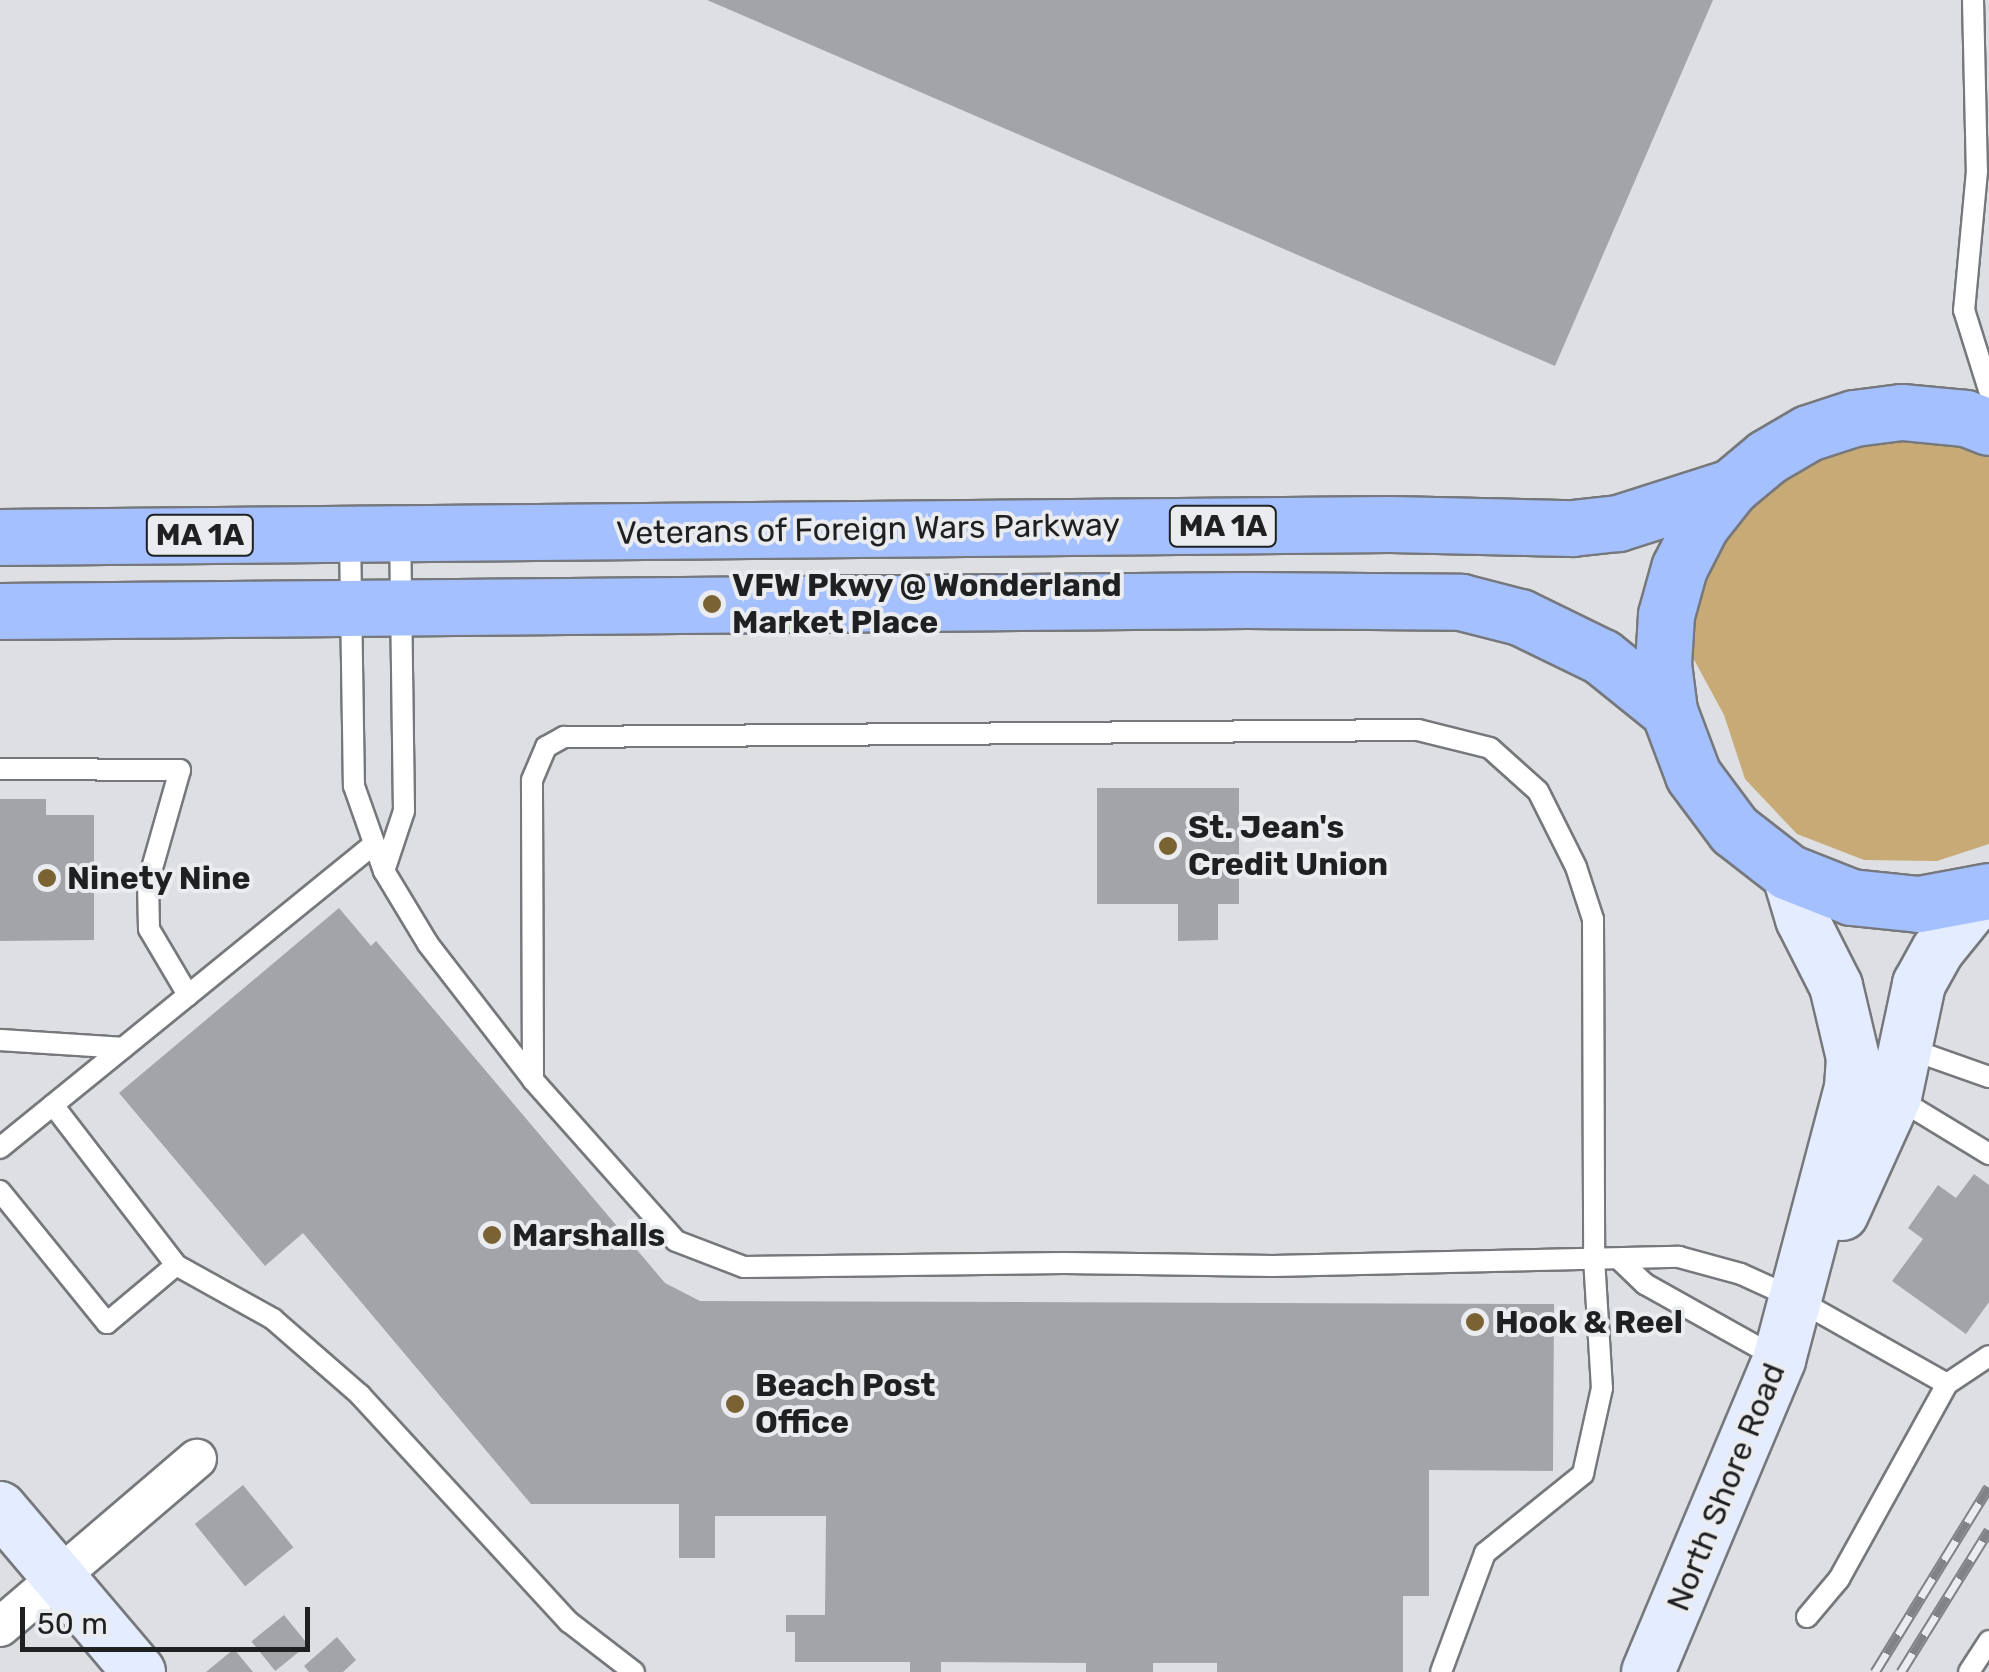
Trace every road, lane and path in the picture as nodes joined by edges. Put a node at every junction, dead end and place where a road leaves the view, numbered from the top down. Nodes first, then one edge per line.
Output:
1 (1973, 0) edge
2 (1989, 391) edge
3 (1900, 412) junction
4 (1989, 427) edge
5 (1731, 487) junction
6 (375, 534) junction
7 (0, 537) edge
8 (376, 607) junction
9 (0, 611) edge
10 (1669, 711) junction
11 (0, 769) edge
12 (374, 844) junction
13 (384, 871) junction
14 (1788, 872) junction
15 (1987, 892) edge
16 (188, 995) junction
17 (0, 1040) edge
18 (123, 1048) junction
19 (1900, 1072) junction
20 (1989, 1077) edge
21 (533, 1080) junction
22 (54, 1105) junction
23 (0, 1148) edge
24 (1989, 1154) edge
25 (0, 1191) edge
26 (1594, 1258) junction
27 (1620, 1260) junction
28 (176, 1265) junction
29 (1798, 1300) junction
30 (1989, 1356) edge
31 (1779, 1360) junction
32 (1947, 1384) junction
33 (198, 1459) dead end
34 (0, 1508) edge
35 (58, 1577) junction
36 (1807, 1618) dead end
37 (0, 1627) edge
38 (1989, 1641) edge
39 (139, 1672) edge
40 (634, 1672) edge
41 (1441, 1672) edge
42 (1648, 1672) edge
43 (1968, 1672) edge

1 - 2 lane
2 - 3 highway, MA 1A
3 - 4 highway
3 - 5 highway, MA 1A
5 - 6 highway, Veterans of Foreign Wars Parkway / MA 1A
5 - 10 highway
6 - 7 highway, Veterans of Foreign Wars Parkway / MA 1A
6 - 8 lane
6 - 8 lane
8 - 9 highway, MA 1A
8 - 10 highway, MA 1A
8 - 12 lane
8 - 13 lane
10 - 14 highway
11 - 16 lane
12 - 13 lane
12 - 16 lane
13 - 21 lane
14 - 15 highway
14 - 29 main road, North Shore Road
15 - 19 main road, North Shore Road
16 - 18 lane
17 - 18 lane
18 - 22 lane
19 - 20 lane
19 - 24 lane
19 - 29 main road, North Shore Road
21 - 26 lane
21 - 26 lane
22 - 23 lane
22 - 28 lane
25 - 28 lane
26 - 27 lane
26 - 41 lane
27 - 29 lane
27 - 31 lane
28 - 40 lane
29 - 31 main road, North Shore Road
29 - 32 lane
30 - 32 lane
31 - 42 main road, North Shore Road
32 - 36 lane
33 - 35 street
34 - 35 main road
35 - 37 street
35 - 39 main road
38 - 43 lane

